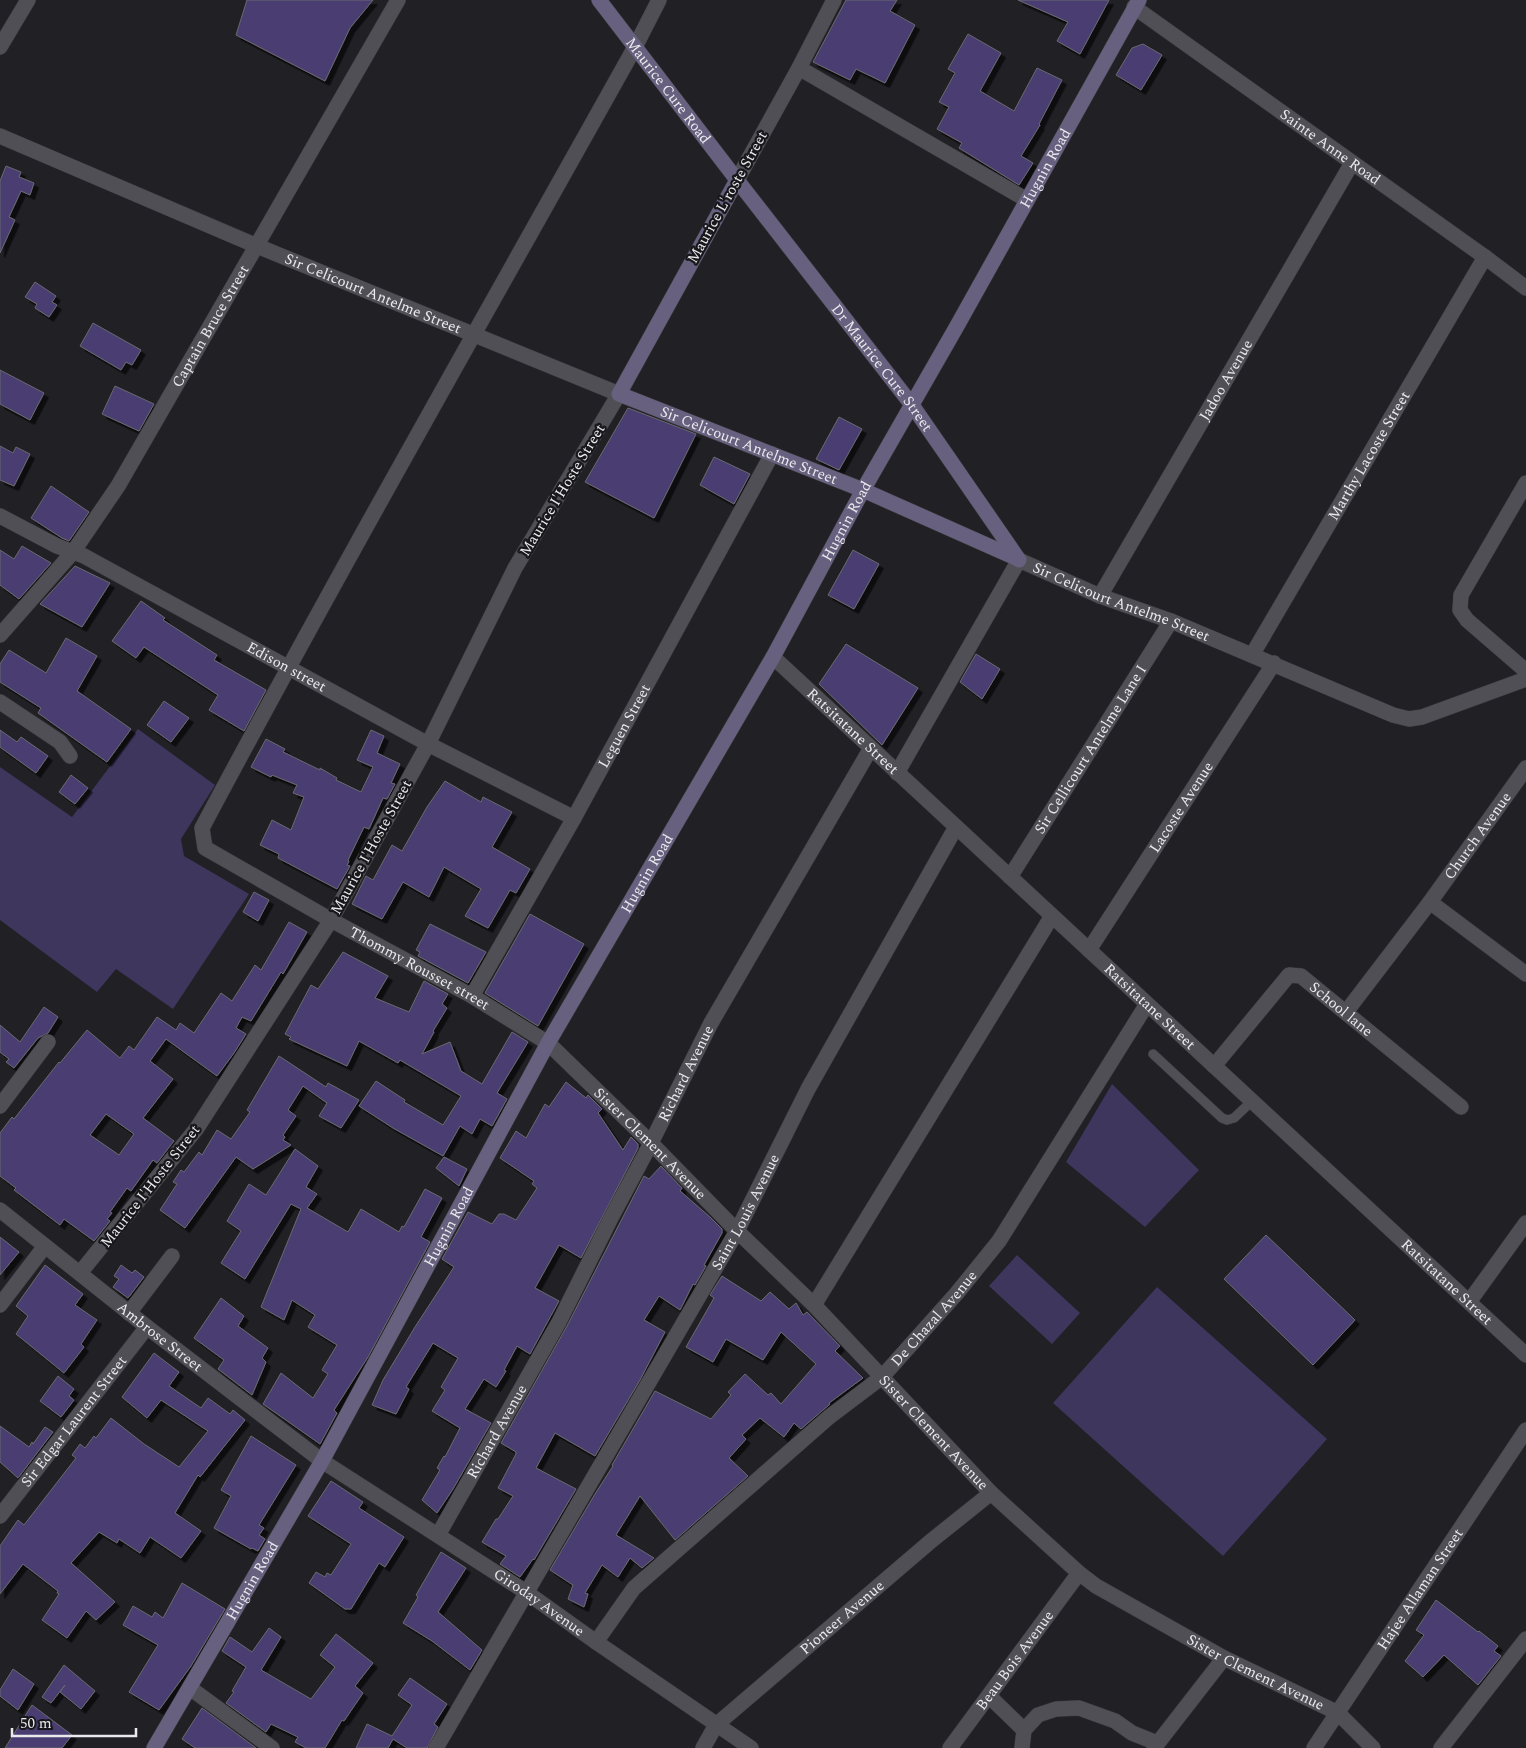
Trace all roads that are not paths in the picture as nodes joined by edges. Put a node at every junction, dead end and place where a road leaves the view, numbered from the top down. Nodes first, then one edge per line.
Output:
1 (28, 0) edge
2 (398, 0) edge
3 (599, 0) edge
4 (660, 0) edge
5 (834, 0) edge
6 (1137, 4) edge
7 (0, 47) edge
8 (635, 47) junction
9 (798, 68) junction
10 (0, 136) edge
11 (1352, 163) junction
12 (736, 180) junction
13 (1027, 200) junction
14 (257, 246) junction
15 (1485, 257) junction
16 (1526, 288) edge
17 (474, 335) junction
18 (619, 394) junction
19 (912, 405) junction
20 (772, 454) junction
21 (1526, 483) edge
22 (863, 490) junction
23 (0, 516) edge
24 (73, 552) junction
25 (1019, 560) junction
26 (1100, 596) junction
27 (1171, 622) junction
28 (0, 635) edge
29 (1252, 654) junction
30 (772, 657) junction
31 (1274, 664) junction
32 (287, 668) junction
33 (1526, 671) edge
34 (1526, 678) edge
35 (0, 702) edge
36 (428, 744) junction
37 (871, 748) junction
38 (70, 756) dead end
39 (1526, 768) edge
40 (897, 772) junction
41 (574, 818) junction
42 (956, 827) junction
43 (1010, 877) junction
44 (1430, 902) junction
45 (1052, 916) junction
46 (331, 920) junction
47 (1089, 950) junction
48 (1526, 974) edge
49 (472, 996) junction
50 (1147, 1004) junction
51 (1346, 1012) junction
52 (48, 1042) dead end
53 (548, 1043) junction
54 (1153, 1054) dead end
55 (1214, 1066) junction
56 (1252, 1102) junction
57 (0, 1106) edge
58 (1461, 1107) dead end
59 (651, 1143) junction
60 (0, 1210) edge
61 (1526, 1223) edge
62 (736, 1231) junction
63 (45, 1246) junction
64 (172, 1256) dead end
65 (80, 1273) junction
66 (1469, 1302) junction
67 (0, 1304) edge
68 (814, 1305) junction
69 (129, 1312) junction
70 (146, 1327) junction
71 (1526, 1355) edge
72 (882, 1377) junction
73 (1526, 1430) edge
74 (322, 1461) junction
75 (991, 1493) junction
76 (0, 1516) edge
77 (438, 1536) junction
78 (1079, 1573) junction
79 (526, 1592) junction
80 (1526, 1639) edge
81 (596, 1642) junction
82 (1224, 1658) junction
83 (190, 1688) junction
84 (990, 1696) junction
85 (1338, 1713) junction
86 (716, 1725) junction
87 (1024, 1730) junction
88 (1155, 1746) edge
89 (154, 1748) edge
90 (272, 1748) edge
91 (436, 1748) edge
92 (703, 1748) edge
93 (751, 1748) edge
94 (950, 1748) edge
95 (1022, 1748) edge
96 (1314, 1748) edge
97 (1373, 1748) edge
98 (1441, 1748) edge

1 - 7 street
2 - 14 street, Captain Bruce Street
3 - 8 main road, Maurice Cure Road
4 - 8 street
5 - 9 street, Maurice L'roste Street
6 - 11 street, Sainte Anne Road
6 - 13 main road, Hugnin Road
8 - 12 main road, Maurice Cure Road
8 - 17 street
9 - 12 street, Maurice L'roste Street
9 - 13 street
10 - 14 street, Sir Celicourt Antelme Street
11 - 15 street, Sainte Anne Road
11 - 26 street, Jadoo Avenue
12 - 18 main road, Maurice L'roste Street
12 - 19 main road, Dr Maurice Cure Street
13 - 19 main road, Hugnin Road
14 - 17 street, Sir Celicourt Antelme Street
14 - 24 street, Captain Bruce Street
15 - 16 street, Sainte Anne Road
15 - 29 street, Marthy Lacoste Street
17 - 18 street, Sir Celicourt Antelme Street
17 - 32 street
18 - 20 main road, Sir Celicourt Antelme Street
18 - 36 street, Maurice I'Hoste Street
19 - 22 main road, Hugnin Road
19 - 25 main road, Dr Maurice Cure Street
20 - 22 main road, Sir Celicourt Antelme Street
20 - 41 street, Leguen Street
21 - 33 street
22 - 25 main road, Sir Celicourt Antelme Street
22 - 30 main road, Hugnin Road
23 - 24 street, Edison street
24 - 28 street, Captain Bruce Street
24 - 32 street, Edison street
25 - 26 street, Sir Celicourt Antelme Street
25 - 40 street
26 - 27 street, Sir Celicourt Antelme Street
27 - 29 street, Sir Celicourt Antelme Street
27 - 43 street, Sir Cellicourt Antelme Lane I
29 - 31 street, Sir Celicourt Antelme Street
30 - 37 street, Ratsitatane Street
30 - 53 main road, Hugnin Road
31 - 34 street, Sir Celicourt Antelme Street
31 - 47 street, Lacoste Avenue
32 - 36 street, Edison street
32 - 46 street, Thommy Rousset street
35 - 38 street
36 - 41 street, Edison street
36 - 46 street, Maurice I'Hoste Street
37 - 40 street, Ratsitatane Street
37 - 59 street, Richard Avenue
39 - 44 street, Church Avenue
40 - 42 street, Ratsitatane Street
41 - 49 street, Leguen Street
42 - 43 street, Ratsitatane Street
42 - 62 street, Saint Louis Avenue
43 - 45 street, Ratsitatane Street
44 - 48 street
44 - 51 street, Church Avenue
45 - 47 street, Ratsitatane Street
45 - 68 street
46 - 49 street, Thommy Rousset street
46 - 65 street, Maurice I'Hoste Street
47 - 50 street, Ratsitatane Street
49 - 53 street, Thommy Rousset street
50 - 55 street, Ratsitatane Street
50 - 72 street, De Chazal Avenue
51 - 55 street, School lane
51 - 58 street, School lane
52 - 57 street
53 - 59 street, Sister Clement Avenue
53 - 74 main road, Hugnin Road
54 - 56 lane
55 - 56 street, Ratsitatane Street
56 - 66 street, Ratsitatane Street
59 - 62 street, Sister Clement Avenue
59 - 77 street, Richard Avenue
60 - 63 street, Ambrose Street
61 - 66 street
62 - 68 street, Sister Clement Avenue
62 - 79 street, Saint Louis Avenue
63 - 65 street, Ambrose Street
63 - 67 street
64 - 69 street
65 - 69 street, Ambrose Street
66 - 71 street, Ratsitatane Street
68 - 72 street, Sister Clement Avenue
69 - 70 street, Ambrose Street
70 - 74 street, Ambrose Street
70 - 76 street, Sir Edgar Laurent Street
72 - 75 street, Sister Clement Avenue
72 - 81 street, De Chazal Avenue
73 - 85 street, Hajee Allaman Street
74 - 77 street, Giroday Avenue
74 - 83 main road, Hugnin Road
75 - 78 street, Sister Clement Avenue
75 - 86 street, Pioneer Avenue
77 - 79 street, Giroday Avenue
78 - 82 street, Sister Clement Avenue
78 - 84 street, Beau Bois Avenue
79 - 81 street, Giroday Avenue
79 - 91 street, Saint Louis Avenue
80 - 98 street
81 - 86 street, Giroday Avenue
82 - 85 street, Sister Clement Avenue
82 - 88 street
83 - 89 main road, Hugnin Road
83 - 90 street
84 - 87 street
84 - 94 street, Beau Bois Avenue
85 - 96 street, Hajee Allaman Street
85 - 97 street, Sister Clement Avenue
86 - 92 street, Pioneer Avenue
86 - 93 street, Giroday Avenue
87 - 88 street
87 - 95 street

